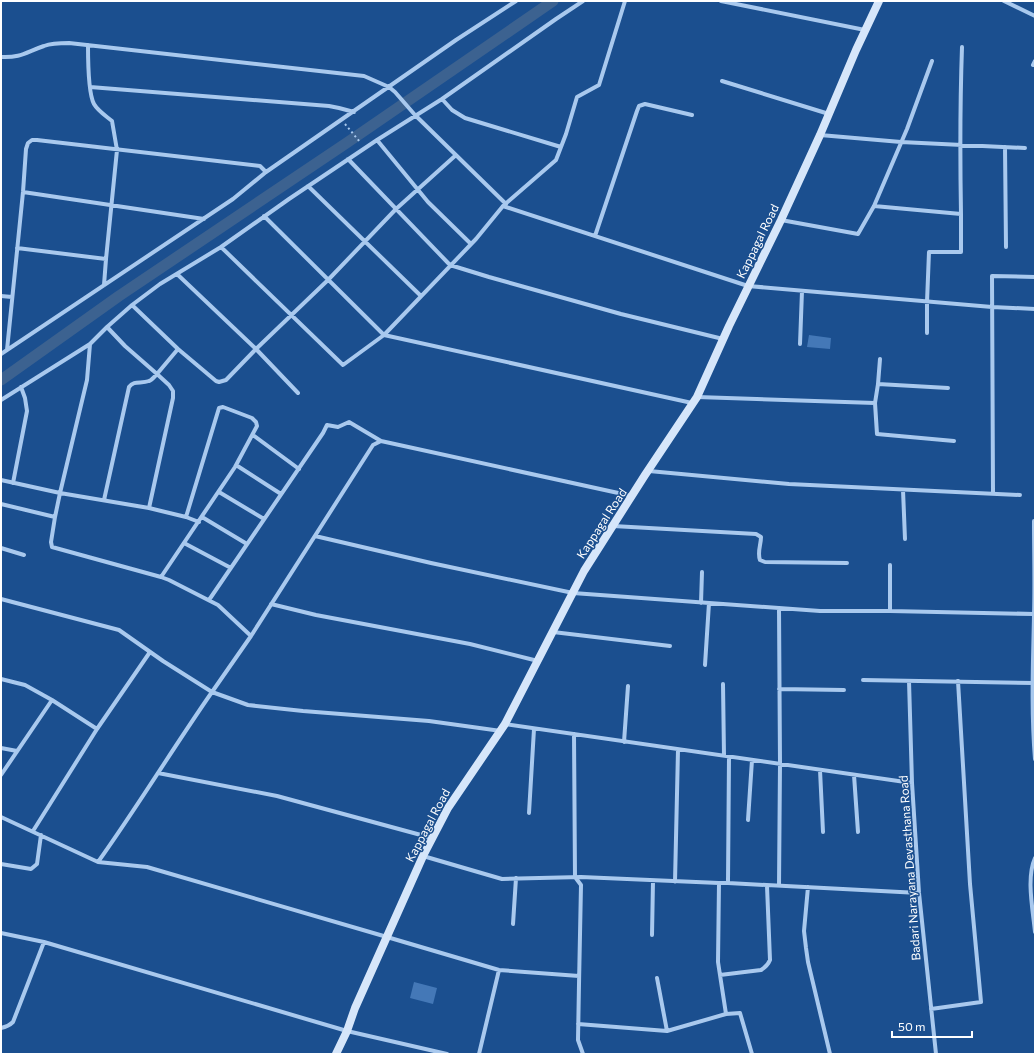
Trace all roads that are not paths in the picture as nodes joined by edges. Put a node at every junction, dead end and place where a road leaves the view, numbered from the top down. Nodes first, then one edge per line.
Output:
1 (516, 1) edge
2 (583, 1) edge
3 (625, 1) edge
4 (721, 1) edge
5 (879, 1) edge
6 (1004, 1) edge
7 (1035, 15) edge
8 (865, 30) junction
9 (88, 45) junction
10 (962, 47) dead end
11 (1, 57) edge
12 (932, 61) dead end
13 (722, 81) dead end
14 (90, 87) junction
15 (389, 87) junction
16 (442, 99) junction
17 (354, 112) junction
18 (829, 114) junction
19 (415, 115) junction
20 (692, 116) dead end
21 (820, 135) junction
22 (377, 140) junction
23 (901, 142) junction
24 (960, 145) junction
25 (561, 147) junction
26 (1005, 147) junction
27 (1025, 148) dead end
28 (117, 150) junction
29 (456, 155) junction
30 (348, 159) junction
31 (266, 172) junction
32 (308, 186) junction
33 (418, 189) junction
34 (23, 192) junction
35 (111, 205) junction
36 (504, 205) junction
37 (874, 206) junction
38 (396, 209) junction
39 (961, 214) junction
40 (264, 216) junction
41 (204, 219) junction
42 (781, 220) junction
43 (595, 236) junction
44 (365, 242) junction
45 (471, 244) junction
46 (221, 247) junction
47 (1006, 247) dead end
48 (18, 248) junction
49 (106, 259) junction
50 (450, 265) junction
51 (177, 274) junction
52 (1035, 277) edge
53 (328, 280) junction
54 (104, 285) junction
55 (748, 286) junction
56 (802, 291) junction
57 (1, 296) edge
58 (421, 296) junction
59 (12, 297) junction
60 (927, 302) junction
61 (132, 305) junction
62 (992, 307) junction
63 (1035, 309) edge
64 (291, 315) junction
65 (107, 327) junction
66 (927, 333) dead end
67 (384, 335) junction
68 (723, 339) junction
69 (90, 344) junction
70 (800, 344) dead end
71 (256, 348) junction
72 (178, 349) junction
73 (7, 350) junction
74 (1, 354) edge
75 (880, 359) dead end
76 (157, 374) junction
77 (878, 384) junction
78 (21, 387) junction
79 (948, 388) dead end
80 (298, 393) dead end
81 (1, 400) edge
82 (695, 400) junction
83 (875, 404) junction
84 (253, 435) junction
85 (381, 441) junction
86 (954, 441) dead end
87 (236, 465) junction
88 (299, 469) junction
89 (648, 471) junction
90 (1, 480) edge
91 (13, 483) junction
92 (903, 490) junction
93 (219, 492) junction
94 (60, 493) junction
95 (281, 494) junction
96 (994, 494) junction
97 (1020, 495) dead end
98 (632, 496) junction
99 (104, 500) junction
100 (1, 504) edge
101 (150, 508) junction
102 (55, 517) junction
103 (202, 517) junction
104 (186, 518) junction
105 (264, 519) junction
106 (1035, 521) edge
107 (199, 522) junction
108 (613, 526) junction
109 (315, 536) junction
110 (905, 539) dead end
111 (184, 543) junction
112 (247, 544) junction
113 (1, 548) edge
114 (24, 555) dead end
115 (848, 563) dead end
116 (890, 565) dead end
117 (231, 568) junction
118 (702, 572) dead end
119 (161, 577) junction
120 (573, 594) junction
121 (1, 599) edge
122 (209, 600) junction
123 (701, 603) junction
124 (709, 603) junction
125 (271, 604) junction
126 (779, 608) junction
127 (890, 611) junction
128 (1034, 614) edge
129 (553, 632) junction
130 (251, 636) junction
131 (670, 646) dead end
132 (150, 652) junction
133 (538, 661) junction
134 (705, 665) dead end
135 (1, 679) edge
136 (863, 680) dead end
137 (908, 681) junction
138 (958, 681) junction
139 (1033, 683) junction
140 (723, 684) dead end
141 (628, 686) dead end
142 (779, 689) junction
143 (844, 690) dead end
144 (212, 692) junction
145 (52, 700) junction
146 (1034, 717) edge
147 (503, 728) junction
148 (97, 729) junction
149 (534, 729) junction
150 (574, 734) junction
151 (624, 742) junction
152 (1, 748) edge
153 (678, 750) junction
154 (17, 752) junction
155 (724, 756) junction
156 (729, 757) junction
157 (1035, 759) edge
158 (752, 760) junction
159 (780, 764) junction
160 (820, 770) junction
161 (158, 773) junction
162 (1, 775) edge
163 (854, 775) junction
164 (912, 783) junction
165 (529, 812) dead end
166 (1, 817) edge
167 (748, 820) dead end
168 (33, 831) junction
169 (823, 832) dead end
170 (858, 832) dead end
171 (41, 835) junction
172 (432, 838) junction
173 (423, 856) junction
174 (1035, 858) edge
175 (98, 862) junction
176 (1, 864) edge
177 (575, 877) junction
178 (516, 878) junction
179 (654, 881) junction
180 (675, 882) junction
181 (719, 883) junction
182 (728, 883) junction
183 (767, 886) junction
184 (778, 886) junction
185 (808, 888) junction
186 (919, 893) junction
187 (513, 924) dead end
188 (1035, 932) edge
189 (1, 933) edge
190 (652, 935) dead end
191 (387, 937) junction
192 (44, 942) junction
193 (499, 970) junction
194 (720, 975) junction
195 (579, 976) junction
196 (658, 978) dead end
197 (931, 1009) junction
198 (726, 1014) junction
199 (578, 1024) junction
200 (1, 1028) edge
201 (347, 1031) junction
202 (667, 1031) junction
203 (336, 1054) edge
204 (447, 1054) edge
205 (479, 1054) edge
206 (583, 1054) edge
207 (752, 1054) edge
208 (830, 1054) edge
209 (936, 1054) edge

1 - 15 street
2 - 16 street
3 - 25 street
4 - 8 street
5 - 8 main road, Kappagal Road
6 - 7 street
8 - 18 main road, Kappagal Road
9 - 11 street
9 - 14 street
9 - 15 street
10 - 24 street
12 - 23 street
13 - 18 street
14 - 17 street
14 - 28 street
15 - 17 street
15 - 19 street
16 - 19 street
16 - 25 street
17 - 31 street
18 - 21 main road, Kappagal Road
19 - 22 street
19 - 29 street
20 - 43 street
21 - 23 street
21 - 42 main road, Kappagal Road
22 - 30 street
22 - 33 street
23 - 24 street
23 - 37 street
24 - 26 street
24 - 39 street
25 - 36 street
26 - 27 street
26 - 47 street
28 - 31 street
28 - 34 street
28 - 35 street
29 - 33 street
29 - 36 street
30 - 32 street
30 - 38 street
31 - 41 street
32 - 40 street
32 - 44 street
33 - 38 street
33 - 45 street
34 - 35 street
34 - 48 street
35 - 41 street
35 - 49 street
36 - 43 street
36 - 45 street
37 - 39 street
37 - 42 street
38 - 44 street
38 - 50 street
39 - 60 street
40 - 46 street
40 - 53 street
41 - 54 street
42 - 55 main road, Kappagal Road
43 - 55 street
44 - 53 street
44 - 58 street
45 - 50 street
46 - 51 street
46 - 64 street
48 - 49 street
48 - 59 street
49 - 54 street
50 - 58 street
50 - 68 street
51 - 61 street
51 - 71 street
52 - 62 street
53 - 64 street
53 - 67 street
54 - 73 street
55 - 56 street
55 - 68 main road, Kappagal Road
56 - 60 street
56 - 70 street
57 - 59 street
58 - 67 street
59 - 73 street
60 - 62 street
60 - 66 street
61 - 65 street
61 - 72 street
62 - 63 street
62 - 96 street
64 - 67 street
64 - 71 street
65 - 69 street
65 - 76 street
67 - 82 street
68 - 82 main road, Kappagal Road
69 - 78 street
69 - 94 street
71 - 72 street
71 - 80 street
72 - 76 street
73 - 74 street
75 - 77 street
76 - 99 street
76 - 101 street
77 - 79 street
77 - 83 street
78 - 81 street
78 - 91 street
82 - 83 street
82 - 89 main road, Kappagal Road
83 - 86 street
84 - 87 street
84 - 88 street
84 - 104 street
85 - 88 street
85 - 98 street
85 - 109 street
87 - 93 street
87 - 95 street
88 - 95 street
89 - 92 street
89 - 98 main road, Kappagal Road
90 - 91 street
91 - 94 street
92 - 96 street
92 - 110 street
93 - 103 street
93 - 105 street
94 - 99 street
94 - 102 street
95 - 105 street
96 - 97 street
98 - 108 main road, Kappagal Road
99 - 101 street
100 - 102 street
101 - 104 street
102 - 119 street
103 - 107 street
103 - 112 street
104 - 107 street
105 - 112 street
106 - 128 street
107 - 111 street
108 - 115 street
108 - 120 main road, Kappagal Road
109 - 120 street
109 - 125 street
111 - 117 street
111 - 119 street
112 - 117 street
113 - 114 street
116 - 127 street
117 - 122 street
118 - 123 street
119 - 122 street
120 - 123 street
120 - 129 main road, Kappagal Road
121 - 132 street
122 - 130 street
123 - 124 street
124 - 126 street
124 - 134 street
125 - 130 street
125 - 133 street
126 - 127 street
126 - 142 street
127 - 128 street
128 - 139 street
129 - 131 street
129 - 133 main road, Kappagal Road
130 - 144 street
132 - 144 street
132 - 148 street
133 - 147 main road, Kappagal Road
135 - 145 street
136 - 137 street
137 - 138 street
137 - 164 street, Badari Narayana Devasthana Road
138 - 139 street
138 - 197 street
139 - 146 street
140 - 155 street
141 - 151 street
142 - 143 street
142 - 159 street
144 - 147 street
144 - 161 street
145 - 148 street
145 - 154 street
146 - 157 street
147 - 149 street
147 - 172 main road, Kappagal Road
148 - 168 street
149 - 150 street
149 - 165 street
150 - 151 street
150 - 177 street
151 - 153 street
152 - 154 street
153 - 155 street
153 - 180 street
154 - 162 street
155 - 156 street
156 - 158 street
156 - 182 street
158 - 159 street
158 - 167 street
159 - 160 street
159 - 184 street
160 - 163 street
160 - 169 street
161 - 172 street
161 - 175 street
163 - 164 street
163 - 170 street
164 - 186 street, Badari Narayana Devasthana Road
166 - 168 street
168 - 171 street
171 - 175 street
171 - 176 street
172 - 173 main road, Kappagal Road
173 - 178 street
173 - 191 main road, Kappagal Road
174 - 188 street
175 - 191 street
177 - 178 street
177 - 179 street
177 - 195 street
178 - 187 street
179 - 180 street
179 - 190 street
180 - 181 street
181 - 182 street
181 - 194 street
182 - 183 street
183 - 184 street
183 - 194 street
184 - 185 street
185 - 186 street
185 - 208 street
186 - 197 street, Badari Narayana Devasthana Road
189 - 192 street
191 - 193 street
191 - 201 main road, Kappagal Road
192 - 200 street
192 - 201 street
193 - 195 street
193 - 205 street
194 - 198 street
195 - 199 street
196 - 202 street
197 - 209 street, Badari Narayana Devasthana Road
198 - 202 street
198 - 207 street
199 - 202 street
199 - 206 street
201 - 203 main road, Kappagal Road
201 - 204 street

